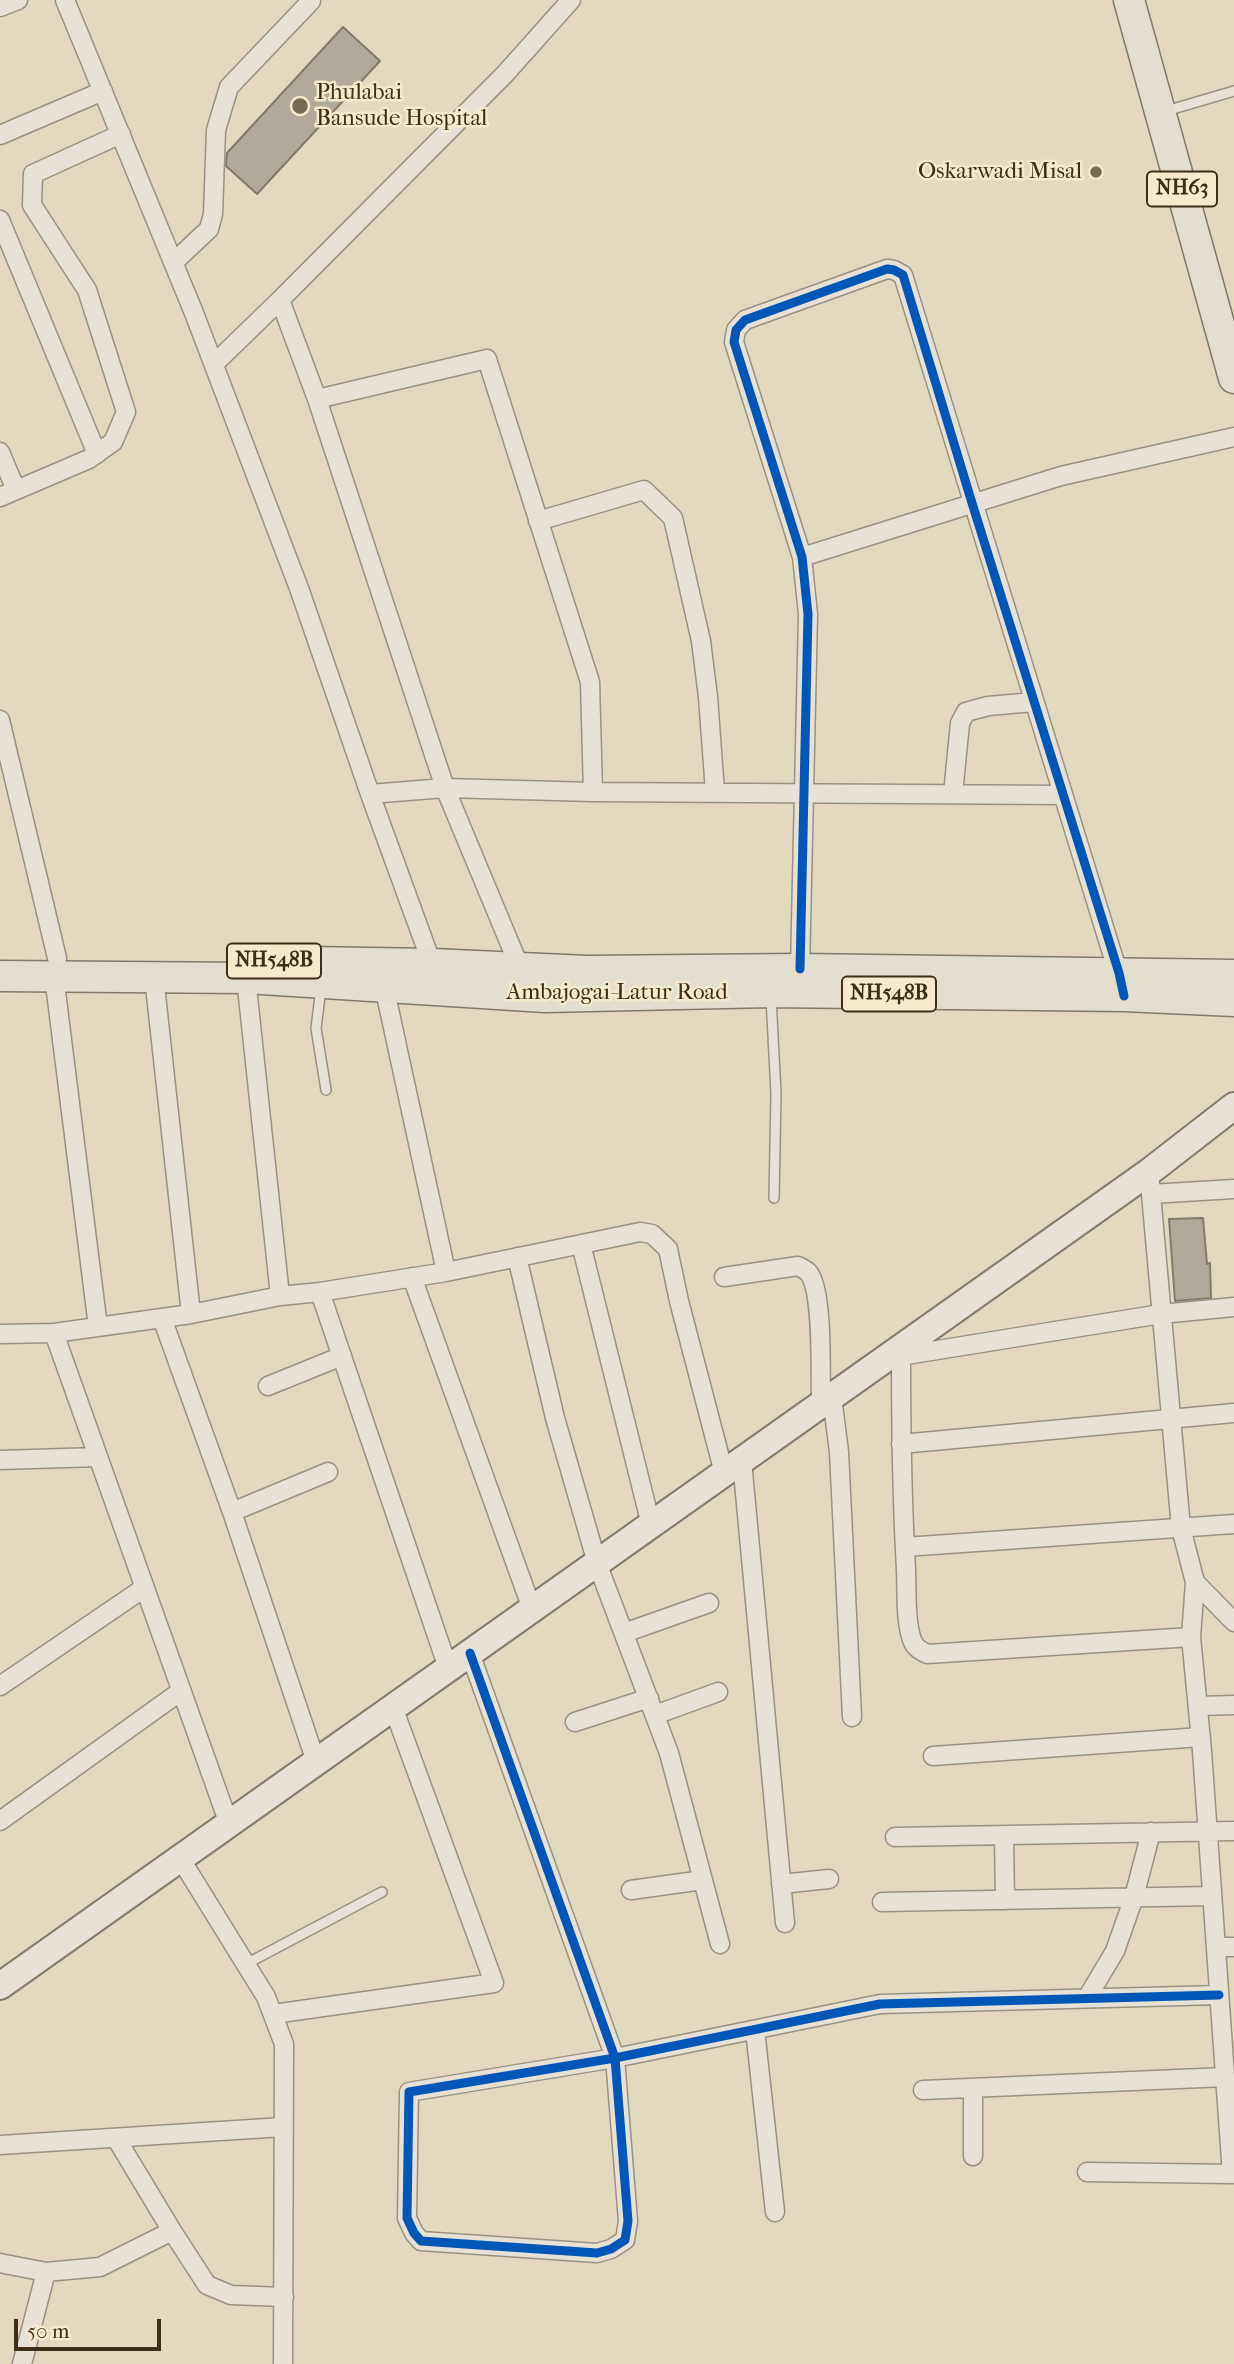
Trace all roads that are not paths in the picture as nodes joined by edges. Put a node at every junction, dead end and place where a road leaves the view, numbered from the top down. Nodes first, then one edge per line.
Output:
1 (18, 0) edge
2 (65, 0) edge
3 (571, 0) edge
4 (1129, 0) edge
5 (311, 1) edge
6 (0, 7) edge
7 (103, 91) junction
8 (1234, 91) edge
9 (1161, 113) junction
10 (121, 134) junction
11 (0, 135) edge
12 (0, 220) edge
13 (174, 262) junction
14 (280, 300) junction
15 (214, 364) junction
16 (1234, 378) edge
17 (317, 399) junction
18 (1234, 437) edge
19 (0, 452) edge
20 (97, 454) junction
21 (8, 493) edge
22 (972, 503) junction
23 (538, 521) junction
24 (802, 557) junction
25 (1034, 702) junction
26 (0, 720) edge
27 (445, 788) junction
28 (593, 792) junction
29 (715, 792) junction
30 (803, 793) junction
31 (370, 794) junction
32 (953, 794) junction
33 (1063, 795) junction
34 (0, 955) edge
35 (432, 964) junction
36 (55, 967) junction
37 (800, 969) junction
38 (1234, 975) edge
39 (0, 976) edge
40 (155, 977) junction
41 (246, 978) junction
42 (322, 981) junction
43 (518, 981) junction
44 (1122, 984) junction
45 (384, 986) junction
46 (770, 992) junction
47 (1234, 1001) edge
48 (326, 1090) dead end
49 (1234, 1106) edge
50 (1150, 1183) junction
51 (1234, 1189) edge
52 (774, 1198) dead end
53 (581, 1244) junction
54 (517, 1257) junction
55 (446, 1272) junction
56 (412, 1277) junction
57 (724, 1278) dead end
58 (320, 1292) junction
59 (280, 1296) junction
60 (1234, 1307) edge
61 (191, 1314) junction
62 (1161, 1314) junction
63 (162, 1318) junction
64 (98, 1327) junction
65 (54, 1333) junction
66 (0, 1334) edge
67 (342, 1356) junction
68 (894, 1357) junction
69 (268, 1386) dead end
70 (826, 1401) junction
71 (1234, 1413) edge
72 (1170, 1418) junction
73 (901, 1444) junction
74 (98, 1457) junction
75 (0, 1460) edge
76 (733, 1467) junction
77 (328, 1472) dead end
78 (232, 1512) junction
79 (1234, 1524) edge
80 (651, 1525) junction
81 (1181, 1528) junction
82 (905, 1546) junction
83 (597, 1563) junction
84 (1195, 1582) junction
85 (144, 1588) junction
86 (709, 1603) dead end
87 (532, 1609) junction
88 (1234, 1622) edge
89 (624, 1633) junction
90 (1191, 1636) junction
91 (470, 1653) junction
92 (448, 1668) junction
93 (0, 1686) edge
94 (181, 1690) junction
95 (718, 1692) dead end
96 (1234, 1705) edge
97 (1198, 1706) junction
98 (393, 1707) junction
99 (652, 1707) junction
100 (852, 1717) dead end
101 (575, 1722) dead end
102 (1201, 1737) junction
103 (933, 1756) dead end
104 (316, 1762) junction
105 (0, 1821) edge
106 (229, 1824) junction
107 (1208, 1831) junction
108 (1234, 1831) edge
109 (1151, 1832) junction
110 (1004, 1836) junction
111 (895, 1838) dead end
112 (180, 1858) junction
113 (703, 1880) junction
114 (829, 1880) dead end
115 (781, 1884) junction
116 (631, 1890) dead end
117 (382, 1892) dead end
118 (1212, 1896) junction
119 (1134, 1897) junction
120 (1005, 1900) junction
121 (881, 1902) dead end
122 (785, 1923) dead end
123 (720, 1944) dead end
124 (1225, 1947) edge
125 (246, 1964) junction
126 (0, 1986) edge
127 (1219, 1995) junction
128 (1087, 1998) junction
129 (272, 2014) junction
130 (755, 2030) junction
131 (1229, 2057) edge
132 (615, 2058) junction
133 (1225, 2077) junction
134 (973, 2088) junction
135 (923, 2090) dead end
136 (283, 2127) junction
137 (116, 2138) junction
138 (0, 2146) edge
139 (973, 2156) dead end
140 (1087, 2172) dead end
141 (775, 2212) dead end
142 (172, 2231) junction
143 (0, 2263) edge
144 (46, 2272) junction
145 (284, 2297) junction
146 (22, 2364) edge
147 (283, 2364) edge

1 - 6 street
2 - 7 street
3 - 14 street
4 - 9 highway, NH63
5 - 13 street
7 - 10 street
7 - 11 street
8 - 9 lane
9 - 16 highway, NH63
10 - 13 street
10 - 20 street
12 - 20 street
13 - 15 street
14 - 15 street
14 - 17 street
15 - 31 street
17 - 23 street
17 - 27 street
18 - 22 street
19 - 21 street
20 - 21 street
22 - 24 street
22 - 24 street
22 - 25 street
23 - 28 street
23 - 29 street
24 - 30 street
25 - 32 street
25 - 33 street
26 - 36 street
27 - 28 street
27 - 31 street
27 - 43 street
28 - 29 street
29 - 30 street
30 - 32 street
30 - 37 street
31 - 35 street
32 - 33 street
33 - 44 street
34 - 36 highway, NH548B
35 - 36 highway, NH548B
35 - 43 highway, NH548B
36 - 39 highway, Ambajogai-Latur Road / NH548B
36 - 40 highway, Ambajogai-Latur Road / NH548B
36 - 64 street
37 - 43 highway, NH548B
37 - 44 highway, NH548B
38 - 44 highway, NH548B
40 - 41 highway, Ambajogai-Latur Road / NH548B
40 - 61 street
41 - 42 highway, Ambajogai-Latur Road / NH548B
41 - 59 street
42 - 45 highway, Ambajogai-Latur Road / NH548B
42 - 48 lane
43 - 45 highway, Ambajogai-Latur Road / NH548B
43 - 46 highway, Ambajogai-Latur Road / NH548B
44 - 46 highway, Ambajogai-Latur Road / NH548B
44 - 47 highway, Ambajogai-Latur Road / NH548B
45 - 55 street
46 - 52 lane
49 - 50 main road
50 - 51 street
50 - 62 street
50 - 68 main road
53 - 54 street
53 - 76 street
53 - 80 street
54 - 55 street
54 - 83 street
55 - 56 street
56 - 58 street
56 - 87 street
57 - 70 street
58 - 59 street
58 - 67 street
59 - 61 street
60 - 62 street
61 - 63 street
62 - 68 street
62 - 72 street
63 - 64 street
63 - 78 street
64 - 65 street
65 - 66 street
65 - 74 street
67 - 69 street
67 - 92 street
68 - 70 main road
68 - 73 street
70 - 76 main road
70 - 100 street
71 - 72 street
72 - 73 street
72 - 81 street
73 - 82 street
74 - 75 street
74 - 85 street
76 - 80 main road
76 - 115 street
77 - 78 street
78 - 104 street
79 - 81 street
80 - 83 main road
81 - 82 street
81 - 84 street
82 - 90 street
83 - 87 main road
83 - 89 street
84 - 88 street
84 - 90 street
85 - 93 street
85 - 94 street
86 - 89 street
87 - 91 main road
89 - 99 street
90 - 97 street
91 - 92 main road
91 - 132 street
92 - 98 main road
94 - 105 street
94 - 106 street
95 - 99 street
96 - 97 street
97 - 102 street
98 - 104 main road
98 - 129 street
99 - 101 street
99 - 113 street
102 - 103 street
102 - 107 street
104 - 106 main road
106 - 112 main road
107 - 108 street
107 - 109 street
107 - 118 street
109 - 110 street
109 - 119 street
110 - 111 street
110 - 120 street
112 - 125 street
112 - 126 main road
113 - 116 street
113 - 123 street
114 - 115 street
115 - 122 street
117 - 125 lane
118 - 119 street
118 - 124 street
119 - 120 street
119 - 128 street
120 - 121 street
124 - 127 street
125 - 129 street
127 - 128 street
127 - 131 street
128 - 130 street
129 - 136 street
130 - 132 street
130 - 141 street
131 - 133 street
132 - 132 street
133 - 134 street
133 - 140 street
134 - 135 street
134 - 139 street
136 - 137 street
136 - 145 street
137 - 138 street
137 - 142 street
142 - 144 street
142 - 145 street
143 - 144 street
144 - 146 street
145 - 147 street

